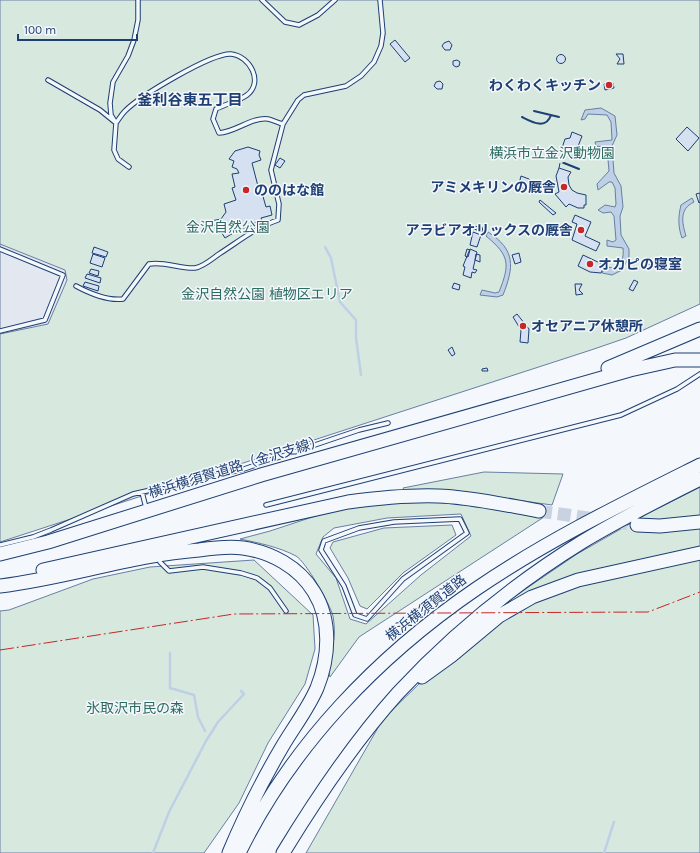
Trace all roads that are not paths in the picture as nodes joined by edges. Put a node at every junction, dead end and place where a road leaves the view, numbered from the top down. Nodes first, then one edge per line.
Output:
1 (138, 0) edge
2 (262, 0) edge
3 (335, 0) edge
4 (380, 0) edge
5 (48, 80) dead end
6 (116, 123) junction
7 (283, 124) junction
8 (129, 167) dead end
9 (0, 249) edge
10 (76, 286) dead end
11 (700, 329) edge
12 (0, 331) edge
13 (700, 360) edge
14 (700, 374) edge
15 (481, 412) junction
16 (388, 423) dead end
17 (700, 465) edge
18 (700, 479) edge
19 (142, 492) junction
20 (145, 504) dead end
21 (266, 505) dead end
22 (538, 510) tunnel mouth
23 (700, 522) edge
24 (637, 525) tunnel mouth
25 (0, 545) edge
26 (700, 553) edge
27 (0, 554) edge
28 (160, 562) dead end
29 (0, 581) edge
30 (0, 586) edge
31 (286, 611) dead end
32 (367, 619) joint
33 (397, 694) junction
34 (229, 853) edge
35 (239, 853) edge
36 (283, 853) edge

1 - 6 lane
2 - 3 lane
4 - 7 lane
5 - 6 lane
6 - 7 lane
6 - 8 lane
7 - 10 lane
9 - 12 lane
11 - 15 highway
13 - 15 highway
14 - 21 lane
15 - 27 highway, 横浜横須賀道路（金沢支線）
16 - 19 lane
17 - 35 highway, 横浜横須賀道路
18 - 33 highway
19 - 20 lane
19 - 25 lane
22 - 29 highway
23 - 24 highway
26 - 33 highway
28 - 31 lane
30 - 34 highway
32 - 32 lane
33 - 36 highway

